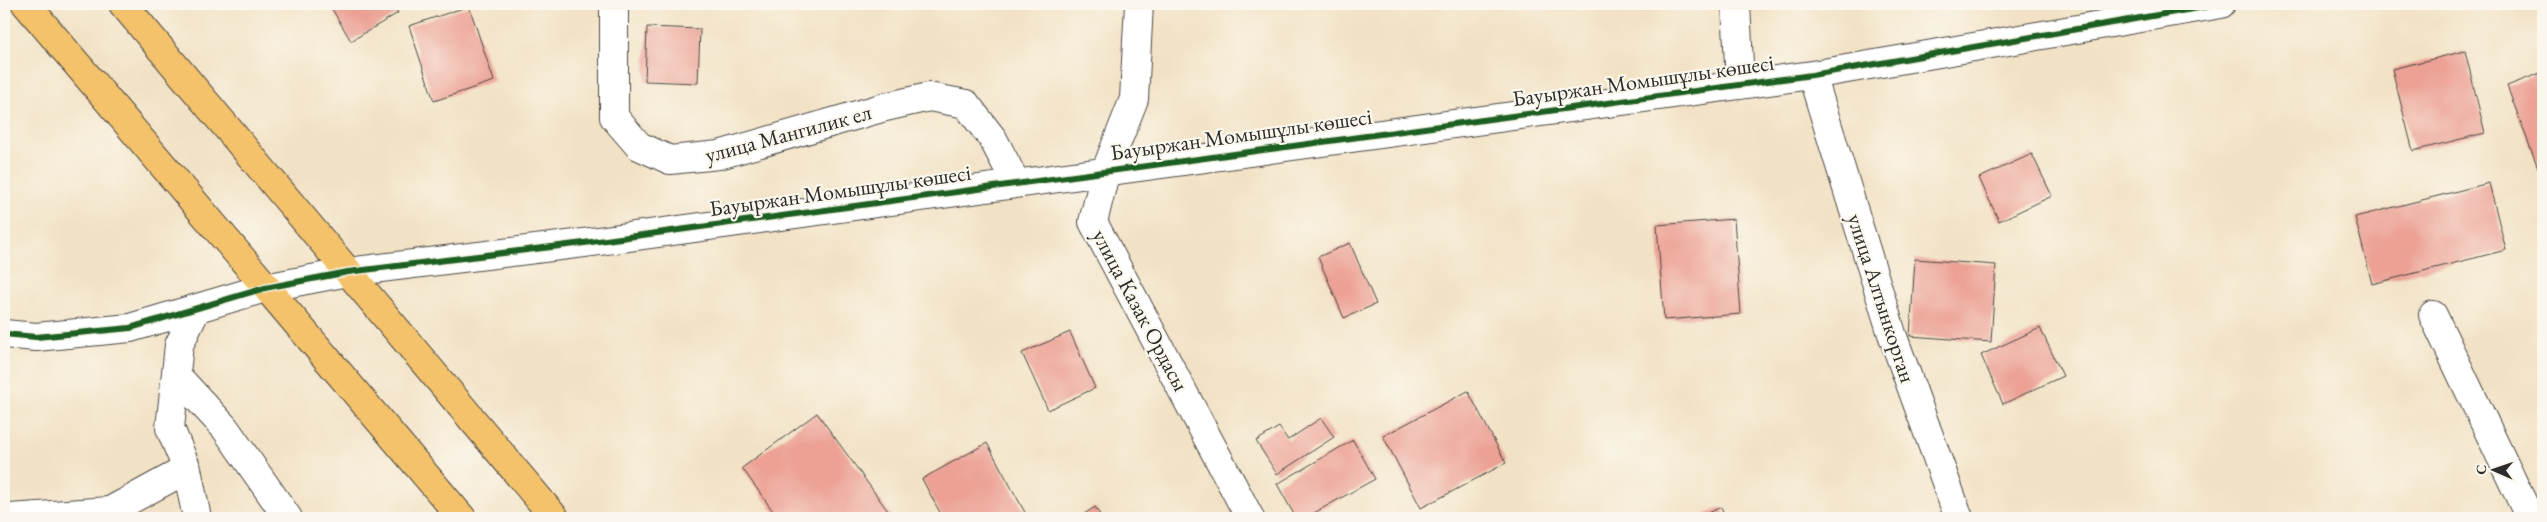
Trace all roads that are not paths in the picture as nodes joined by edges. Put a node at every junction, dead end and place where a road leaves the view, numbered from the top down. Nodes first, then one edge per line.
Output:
1 (26, 4) edge
2 (123, 4) edge
3 (614, 4) edge
4 (1138, 4) edge
5 (1736, 4) edge
6 (2221, 4) edge
7 (1812, 75) junction
8 (1740, 85) junction
9 (1106, 170) junction
10 (1016, 183) junction
11 (348, 272) junction
12 (265, 288) junction
13 (197, 308) junction
14 (2433, 315) dead end
15 (4, 334) edge
16 (36, 338) junction
17 (4, 345) edge
18 (176, 375) junction
19 (187, 469) junction
20 (103, 514) edge
21 (10, 518) edge
22 (197, 518) edge
23 (288, 518) edge
24 (462, 518) edge
25 (555, 518) edge
26 (1250, 518) edge
27 (1959, 518) edge
28 (2530, 518) edge

1 - 12 highway
2 - 11 highway
3 - 10 street, улица Мангилик ел
4 - 9 street, улица Казак Ордасы
5 - 8 street
6 - 7 street, Бауыржан Момышұлы көшесі
7 - 8 street, Бауыржан Момышұлы көшесі
7 - 27 street, улица Алтынкорган
8 - 9 street, Бауыржан Момышұлы көшесі
9 - 10 street, Бауыржан Момышұлы көшесі
9 - 26 street, улица Казак Ордасы
10 - 11 street, Бауыржан Момышұлы көшесі
11 - 12 street, Бауыржан Момышұлы көшесі
11 - 25 highway
12 - 13 street, Бауыржан Момышұлы көшесі
12 - 24 highway
13 - 16 street, Бауыржан Момышұлы көшесі
13 - 18 street
14 - 28 street
15 - 16 street
16 - 17 street
18 - 19 street
18 - 23 street
19 - 20 street
19 - 22 street
20 - 21 street

